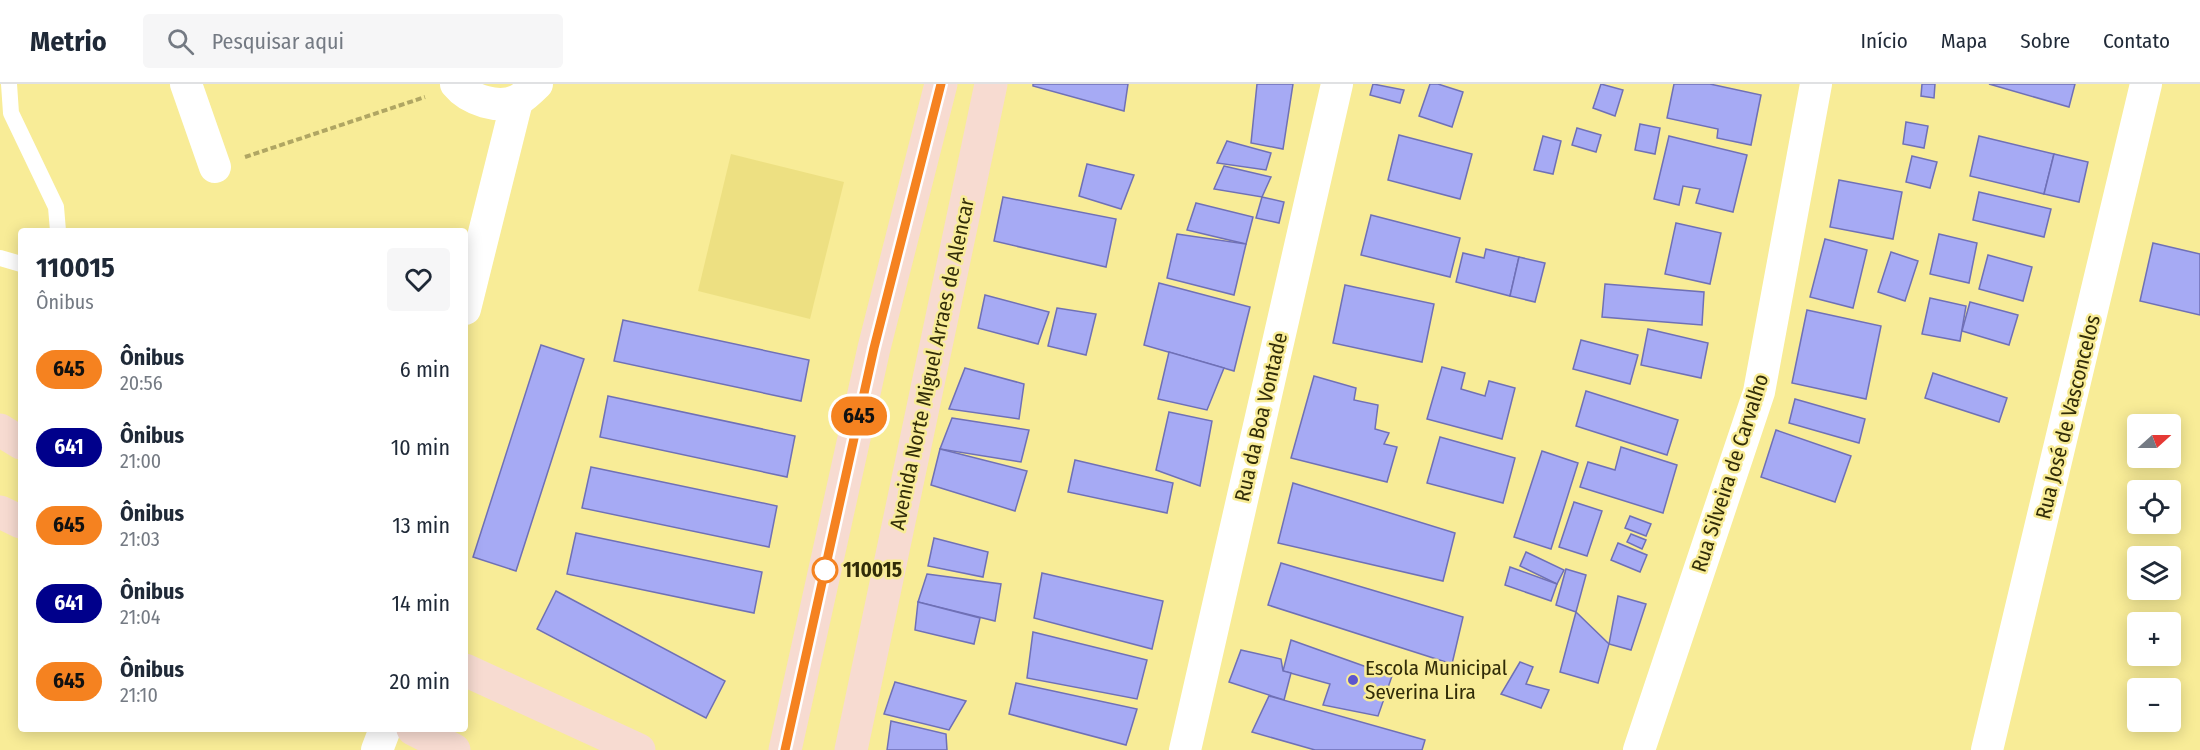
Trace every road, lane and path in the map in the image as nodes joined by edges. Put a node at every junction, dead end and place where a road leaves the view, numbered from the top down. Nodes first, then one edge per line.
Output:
1 (9, 84) edge
2 (186, 84) edge
3 (941, 84) edge
4 (991, 84) edge
5 (1337, 84) edge
6 (1816, 84) edge
7 (2146, 84) edge
8 (457, 85) edge
9 (527, 92) edge
10 (214, 167) joint
11 (58, 228) edge
12 (0, 258) edge
13 (18, 263) edge
14 (468, 298) edge
15 (0, 430) edge
16 (18, 441) edge
17 (0, 512) edge
18 (18, 521) edge
19 (468, 671) edge
20 (384, 732) edge
21 (419, 732) edge
22 (377, 750) edge
23 (454, 750) edge
24 (639, 750) edge
25 (785, 750) edge
26 (851, 750) edge
27 (1185, 750) edge
28 (1640, 750) edge
29 (1987, 750) edge

1 - 11 lane
2 - 10 street
3 - 25 main road
4 - 26 main road, Avenida Norte Miguel Arraes de Alencar
5 - 27 street, Rua da Boa Vontade
6 - 28 street, Rua Silveira de Carvalho
7 - 29 street, Rua José de Vasconcelos
8 - 9 street
8 - 10 path
9 - 14 street
12 - 13 lane
15 - 16 main road
17 - 18 main road
19 - 24 main road
20 - 22 street
21 - 23 main road

